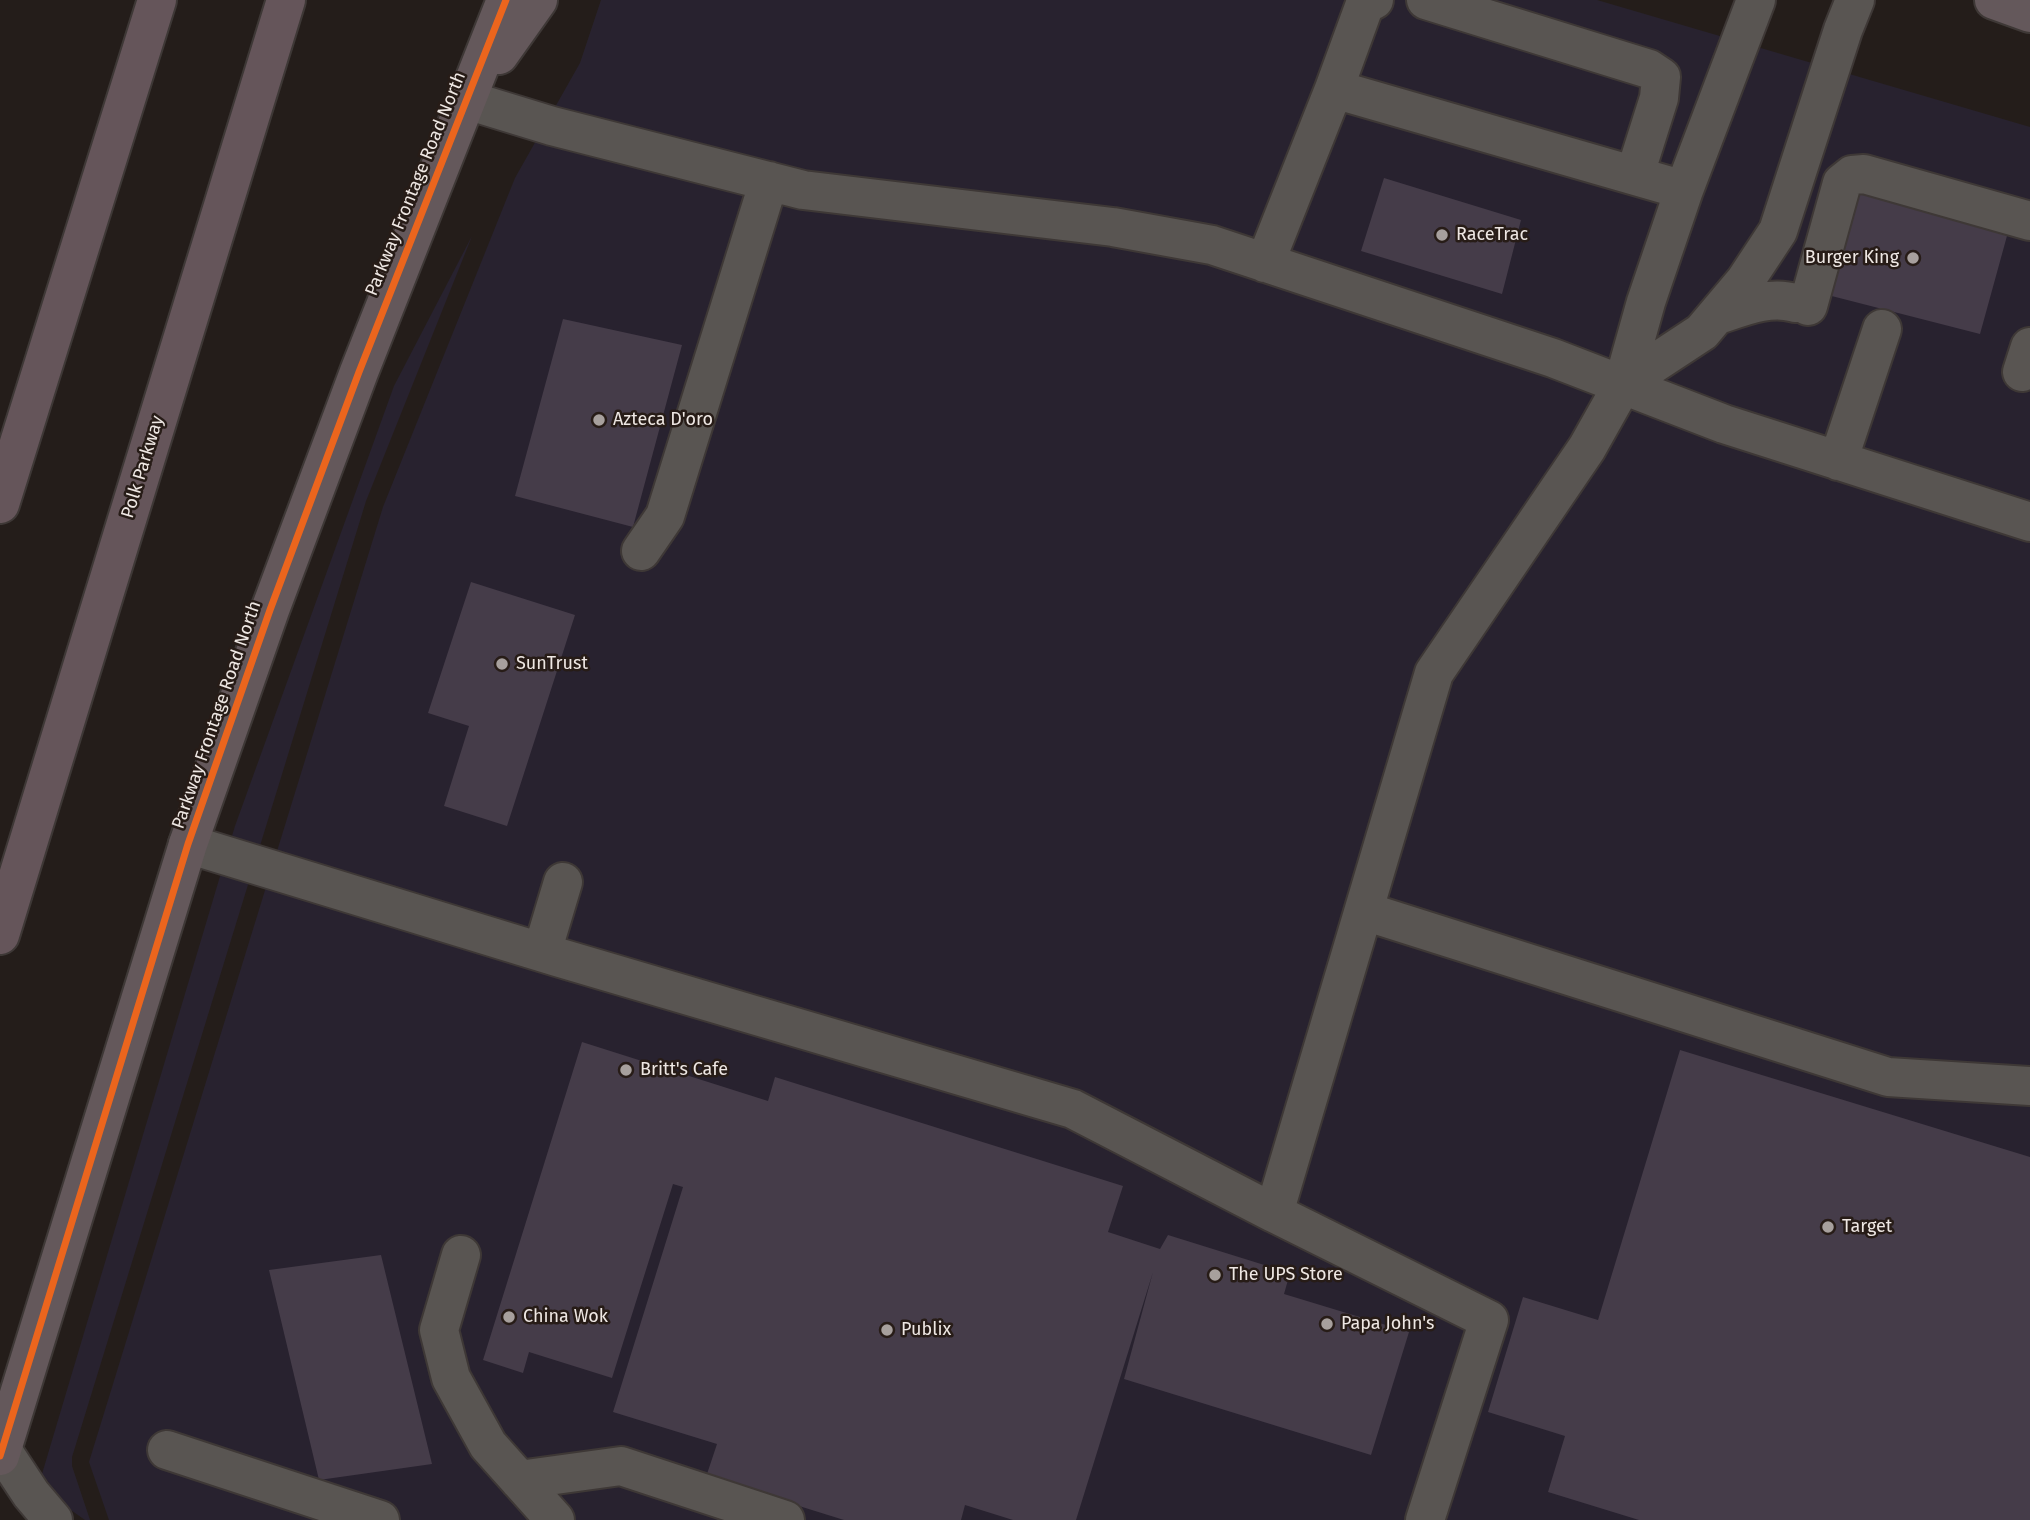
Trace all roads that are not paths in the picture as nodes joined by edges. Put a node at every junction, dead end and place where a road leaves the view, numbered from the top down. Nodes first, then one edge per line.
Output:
1 (157, 0) edge
2 (286, 0) edge
3 (506, 0) edge
4 (538, 0) edge
5 (1374, 0) edge
6 (1426, 0) edge
7 (1756, 0) edge
8 (1855, 0) edge
9 (1994, 0) edge
10 (2030, 13) edge
11 (1334, 89) junction
12 (467, 100) junction
13 (1635, 174) junction
14 (769, 181) junction
15 (1684, 190) junction
16 (2030, 221) edge
17 (1770, 244) junction
18 (1265, 263) junction
19 (1796, 303) junction
20 (1718, 314) junction
21 (1882, 329) dead end
22 (1623, 384) junction
23 (1838, 461) junction
24 (0, 504) edge
25 (2030, 522) edge
26 (640, 551) dead end
27 (188, 844) junction
28 (564, 882) dead end
29 (1364, 911) junction
30 (0, 935) edge
31 (542, 952) junction
32 (2030, 1086) edge
33 (1274, 1213) junction
34 (461, 1255) dead end
35 (167, 1450) dead end
36 (1, 1453) edge
37 (519, 1480) junction
38 (549, 1518) edge
39 (52, 1520) edge
40 (380, 1520) edge
41 (785, 1520) edge
42 (1425, 1520) edge

1 - 24 highway
2 - 30 highway, Polk Parkway
3 - 12 main road, Parkway Frontage Road North
4 - 12 main road
5 - 11 street
6 - 13 street
7 - 15 street
8 - 17 street
9 - 10 main road
11 - 13 street
11 - 18 street
12 - 14 street
12 - 27 main road, Parkway Frontage Road North
13 - 15 street
14 - 18 street
14 - 26 street
15 - 22 street
16 - 19 street
17 - 19 street
17 - 20 street
18 - 22 street
19 - 20 street
20 - 22 street
21 - 23 street
22 - 23 street
22 - 29 street
23 - 25 street
27 - 31 street
27 - 36 main road, Parkway Frontage Road North
28 - 31 street
29 - 32 street
29 - 33 street
31 - 33 street
33 - 42 street
34 - 37 street
35 - 40 street
36 - 39 street
37 - 38 street
37 - 41 street

